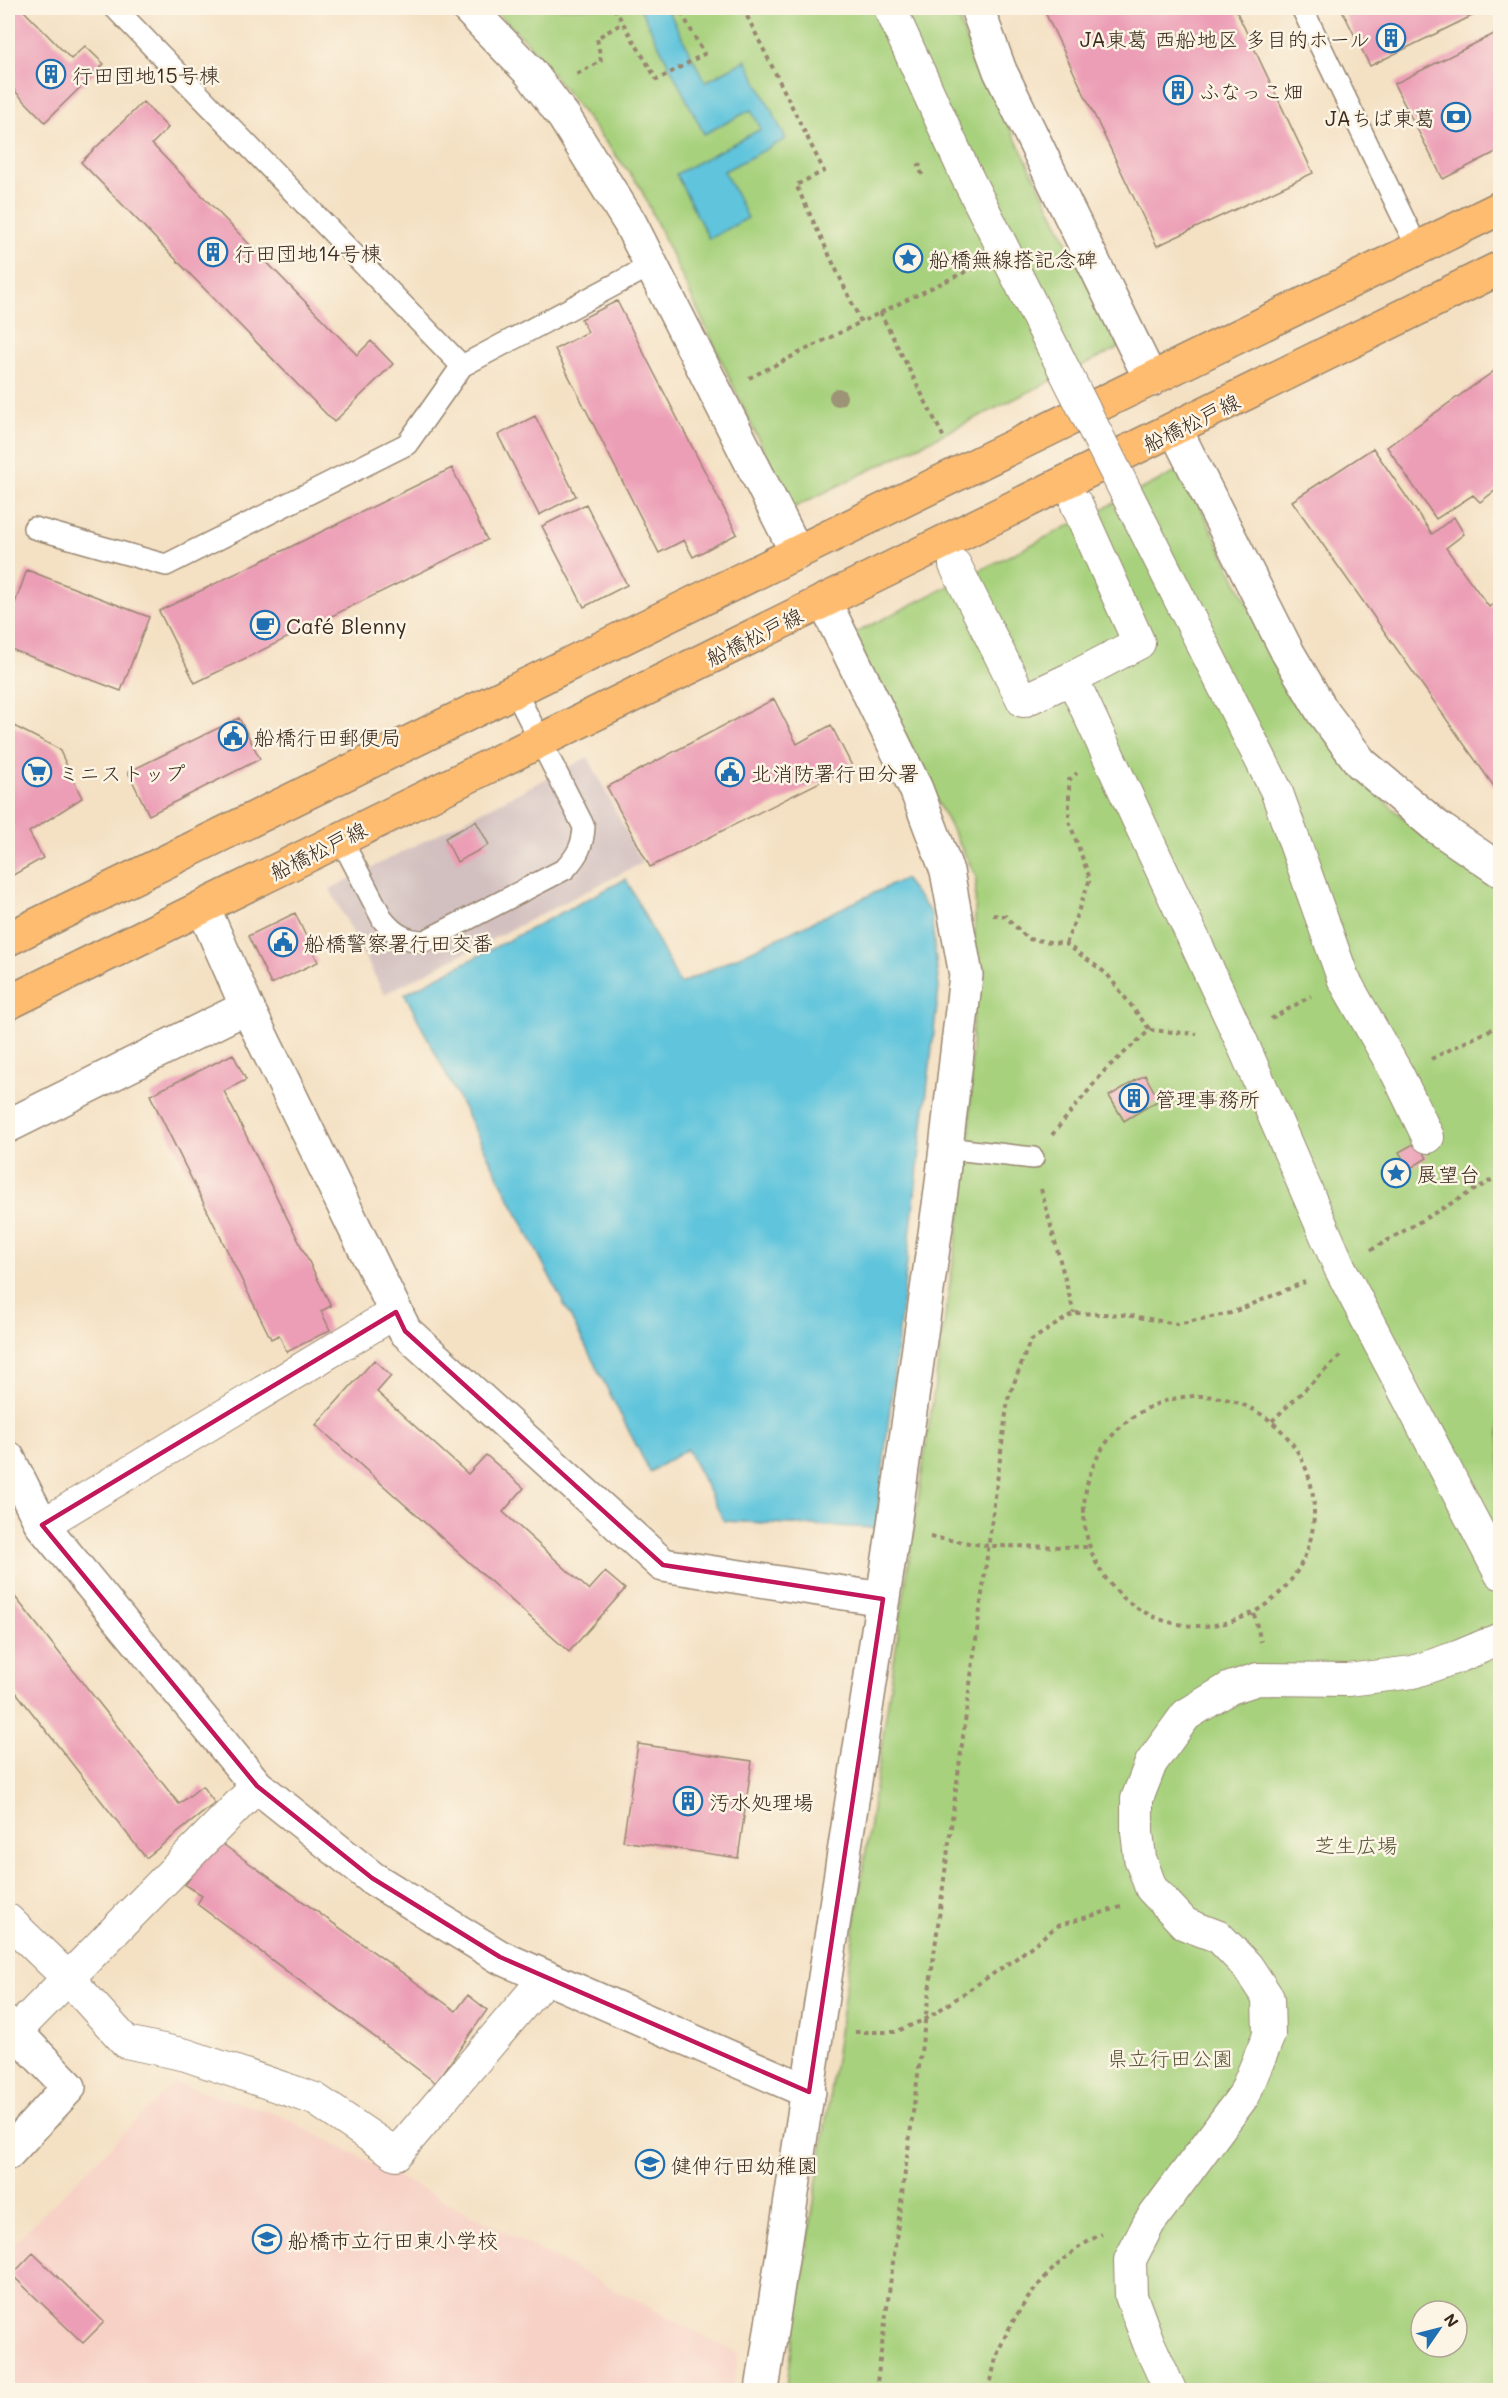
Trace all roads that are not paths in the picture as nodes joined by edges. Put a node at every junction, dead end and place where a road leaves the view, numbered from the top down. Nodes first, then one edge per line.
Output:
1 (114, 8) edge
2 (468, 8) edge
3 (890, 8) edge
4 (977, 8) edge
5 (1302, 8) edge
6 (1500, 208) edge
7 (1418, 249) junction
8 (652, 265) junction
9 (1500, 268) edge
10 (462, 366) junction
11 (1151, 380) junction
12 (1175, 429) junction
13 (1077, 505) dead end
14 (34, 528) dead end
15 (797, 553) junction
16 (955, 566) dead end
17 (824, 602) junction
18 (1072, 678) junction
19 (514, 691) junction
20 (540, 742) junction
21 (341, 839) junction
22 (1500, 870) edge
23 (203, 907) junction
24 (8, 939) edge
25 (8, 1003) edge
26 (247, 1007) junction
27 (8, 1126) edge
28 (1428, 1137) dead end
29 (946, 1148) junction
30 (1033, 1158) road end
31 (396, 1312) junction
32 (8, 1458) edge
33 (42, 1525) junction
34 (1500, 1573) edge
35 (883, 1599) junction
36 (1500, 1639) edge
37 (257, 1786) junction
38 (8, 1920) edge
39 (546, 1977) junction
40 (68, 1978) junction
41 (11, 2028) edge
42 (809, 2092) junction
43 (8, 2153) edge
44 (762, 2391) edge
45 (1170, 2391) edge

1 - 10 lane
2 - 8 street
3 - 28 street, bridge
4 - 11 street
5 - 7 lane
6 - 7 main road
7 - 11 main road
8 - 10 lane
8 - 15 street
9 - 12 main road, 船橋松戸線
10 - 14 lane
11 - 15 main road
12 - 17 main road, 船橋松戸線
12 - 22 street
13 - 18 street
15 - 19 main road
16 - 18 street
17 - 20 main road, 船橋松戸線
17 - 29 street
18 - 34 street
19 - 20 lane
19 - 24 main road
20 - 21 main road, 船橋松戸線
20 - 21 lane
21 - 23 main road, 船橋松戸線
23 - 25 main road, 船橋松戸線
23 - 26 street
26 - 27 street
26 - 31 street
29 - 30 lane
29 - 35 street
31 - 33 street
31 - 35 street
32 - 33 street
33 - 37 street
35 - 42 street
36 - 45 street
37 - 39 street
37 - 40 street
38 - 40 street
39 - 40 street
39 - 42 street
40 - 41 street
41 - 43 street
42 - 44 street

